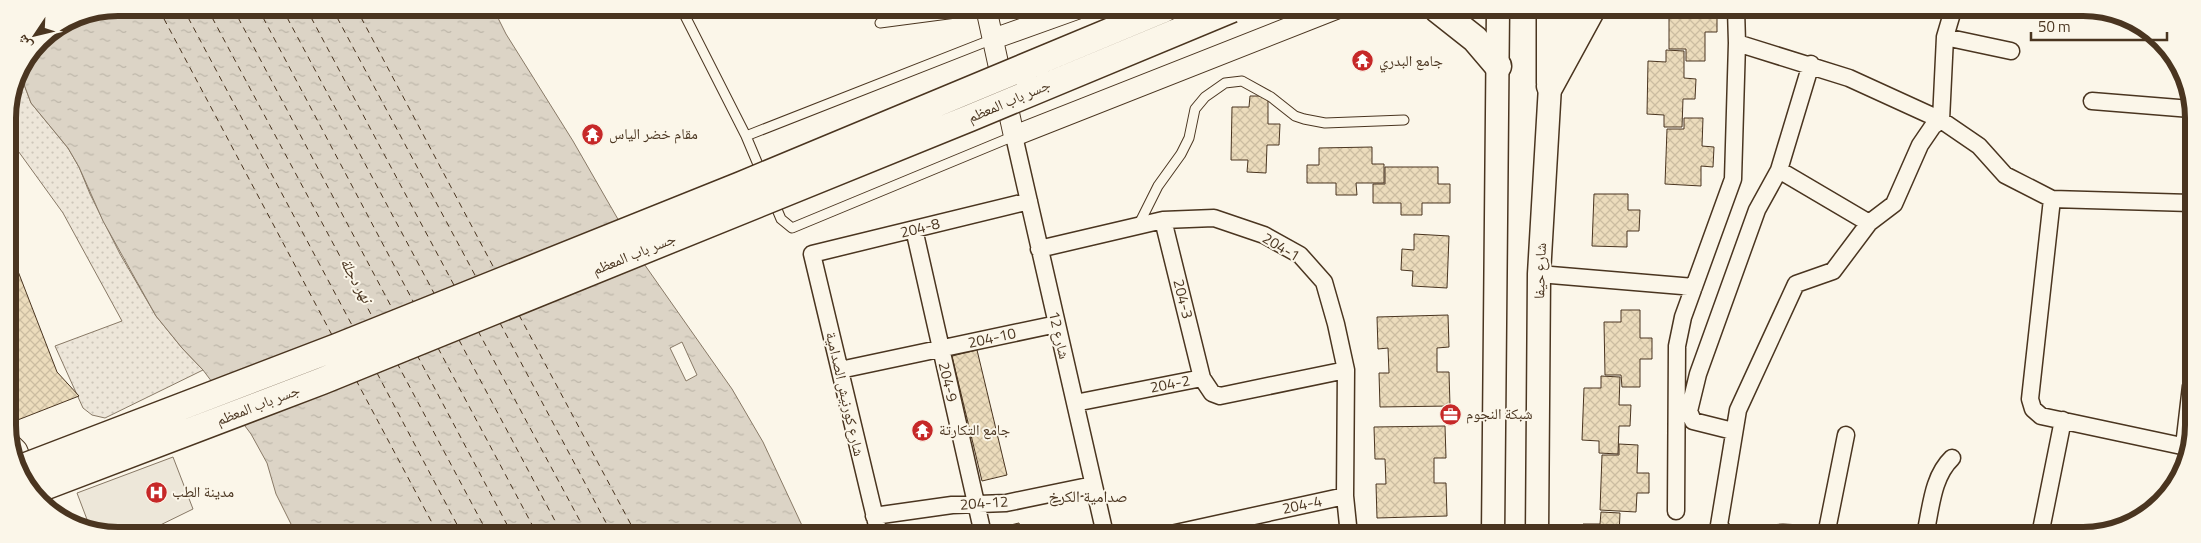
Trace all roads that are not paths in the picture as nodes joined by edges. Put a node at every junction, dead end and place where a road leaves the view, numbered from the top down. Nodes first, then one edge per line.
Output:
1 (684, 16) edge
2 (933, 16) edge
3 (988, 16) edge
4 (1055, 16) edge
5 (1147, 16) edge
6 (1215, 16) edge
7 (1318, 16) edge
8 (1446, 16) edge
9 (1498, 16) edge
10 (1550, 16) edge
11 (1565, 16) edge
12 (1588, 16) edge
13 (1736, 16) edge
14 (1951, 16) edge
15 (880, 23) dead end
16 (1945, 37) junction
17 (993, 39) junction
18 (1736, 43) junction
19 (2010, 51) dead end
20 (1811, 64) junction
21 (1498, 66) junction
22 (1550, 86) junction
23 (2092, 101) dead end
24 (2184, 108) edge
25 (1404, 120) dead end
26 (1941, 120) junction
27 (746, 136) junction
28 (1014, 136) junction
29 (1779, 170) junction
30 (2052, 199) junction
31 (1029, 202) junction
32 (2185, 203) edge
33 (1163, 220) junction
34 (1869, 223) junction
35 (1138, 226) junction
36 (914, 229) junction
37 (1040, 249) junction
38 (812, 254) joint
39 (1539, 274) junction
40 (1694, 287) junction
41 (1057, 324) junction
42 (941, 349) junction
43 (840, 370) junction
44 (1346, 370) junction
45 (1202, 378) junction
46 (1075, 403) junction
47 (2063, 420) junction
48 (1733, 431) junction
49 (1846, 435) dead end
50 (2183, 446) edge
51 (1952, 458) dead end
52 (26, 466) edge
53 (1094, 485) junction
54 (40, 490) edge
55 (1345, 496) junction
56 (977, 506) junction
57 (1676, 511) dead end
58 (874, 516) junction
59 (877, 527) edge
60 (982, 527) edge
61 (1103, 527) edge
62 (1236, 527) edge
63 (1348, 527) edge
64 (1493, 527) edge
65 (1537, 527) edge
66 (1720, 527) edge
67 (1828, 527) edge
68 (1927, 527) edge
69 (2042, 527) edge

1 - 27 lane
2 - 15 lane
3 - 17 street
4 - 17 street
5 - 52 main road, جسر باب المعظم, bridge
6 - 54 main road, جسر باب المعظم, bridge
7 - 28 street
8 - 21 main road
9 - 21 main road
10 - 22 main road
11 - 22 main road, شارع حيفا
12 - 22 main road
13 - 18 street
14 - 16 street
16 - 19 street
16 - 26 street
17 - 27 lane
17 - 28 street
18 - 20 street
18 - 40 street
20 - 26 street
20 - 29 street
21 - 64 main road
22 - 39 main road, شارع حيفا
23 - 24 street
25 - 35 lane
26 - 30 street
26 - 34 street
27 - 28 lane
28 - 31 street, شارع 12
29 - 34 street
29 - 48 street
30 - 32 street
30 - 47 street
31 - 36 street, 204-8
31 - 37 street, شارع 12
33 - 35 street, 204-1
33 - 44 street, 204-1
33 - 45 street, 204-3
34 - 48 street
35 - 37 street, 204-1
36 - 38 street, 204-8
36 - 42 street, 204-9
37 - 41 street, شارع 12
38 - 43 street, شارع كورنيش الصدامية
39 - 40 street
39 - 65 main road, شارع حيفا
40 - 57 street
41 - 42 street, 204-10
41 - 46 street, شارع 12
42 - 43 street, 204-10
42 - 56 street, 204-9
43 - 58 street, شارع كورنيش الصدامية
44 - 45 street, 204-2
44 - 55 street, 204-1
45 - 46 street, 204-2
46 - 53 street, شارع 12
47 - 50 street
47 - 69 street
48 - 66 street
49 - 67 street
51 - 68 street
53 - 56 street, 204-12
53 - 61 street, شارع 12
55 - 62 street, 204-4
55 - 63 street, 204-1
56 - 58 street, 204-12
56 - 60 street, 204-9
58 - 59 street, شارع كورنيش الصدامية

